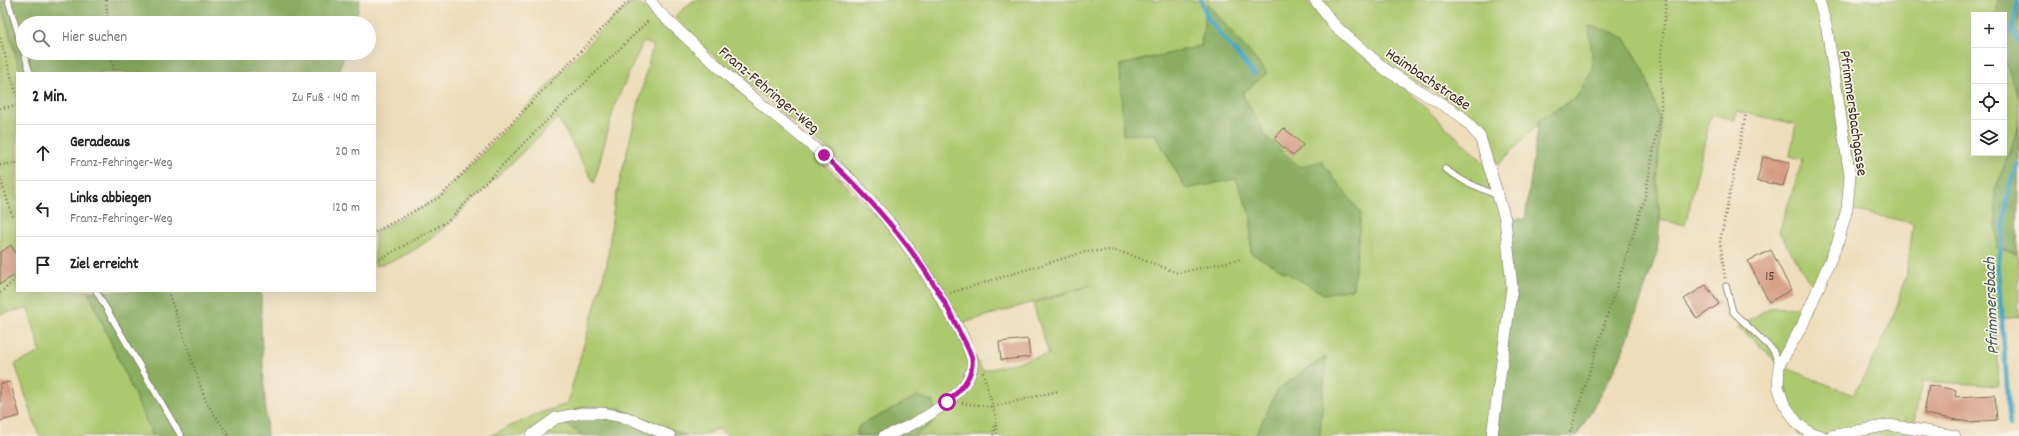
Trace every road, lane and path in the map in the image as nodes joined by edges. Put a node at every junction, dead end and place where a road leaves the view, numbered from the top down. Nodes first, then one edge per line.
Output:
1 (8, 0) edge
2 (106, 0) edge
3 (634, 0) edge
4 (650, 0) edge
5 (1315, 0) edge
6 (1666, 0) edge
7 (1819, 0) edge
8 (658, 11) junction
9 (107, 16) edge
10 (16, 27) edge
11 (0, 40) edge
12 (26, 60) edge
13 (112, 60) edge
14 (30, 72) edge
15 (114, 72) edge
16 (16, 93) edge
17 (16, 106) edge
18 (0, 108) edge
19 (1746, 114) dead end
20 (16, 164) edge
21 (0, 165) edge
22 (1445, 169) dead end
23 (0, 177) edge
24 (1498, 196) junction
25 (13, 218) dead end
26 (376, 231) edge
27 (1241, 259) dead end
28 (376, 260) edge
29 (16, 279) edge
30 (1726, 286) joint
31 (97, 292) edge
32 (168, 292) edge
33 (0, 293) edge
34 (940, 296) junction
35 (972, 359) junction
36 (1779, 365) junction
37 (1058, 391) dead end
38 (947, 402) junction
39 (992, 407) junction
40 (996, 418) junction
41 (181, 436) edge
42 (229, 436) edge
43 (531, 436) edge
44 (670, 436) edge
45 (884, 436) edge
46 (993, 436) edge
47 (996, 436) edge
48 (1492, 436) edge
49 (1569, 436) edge
50 (1822, 436) edge
51 (1830, 436) edge
52 (1955, 436) edge

1 - 10 lane
2 - 9 path
3 - 26 path
4 - 8 street, Franz-Fehringer-Weg
5 - 24 street, Haimbachstraße
6 - 49 path
7 - 36 street, Pfrimmersbachgasse
8 - 28 path
8 - 34 street, Franz-Fehringer-Weg
11 - 16 path
12 - 14 lane
13 - 15 path
17 - 18 path
19 - 30 path
20 - 21 path
22 - 24 lane
23 - 25 path
24 - 48 street, Haimbachstraße
27 - 34 path
29 - 33 path
30 - 36 lane
31 - 41 lane
32 - 42 path
34 - 35 street, Franz-Fehringer-Weg
35 - 38 street
35 - 39 path
36 - 50 street, Pfrimmersbachgasse
37 - 39 path
38 - 39 path
38 - 45 street
39 - 40 path
40 - 46 path
40 - 47 path
43 - 44 street
51 - 52 street

